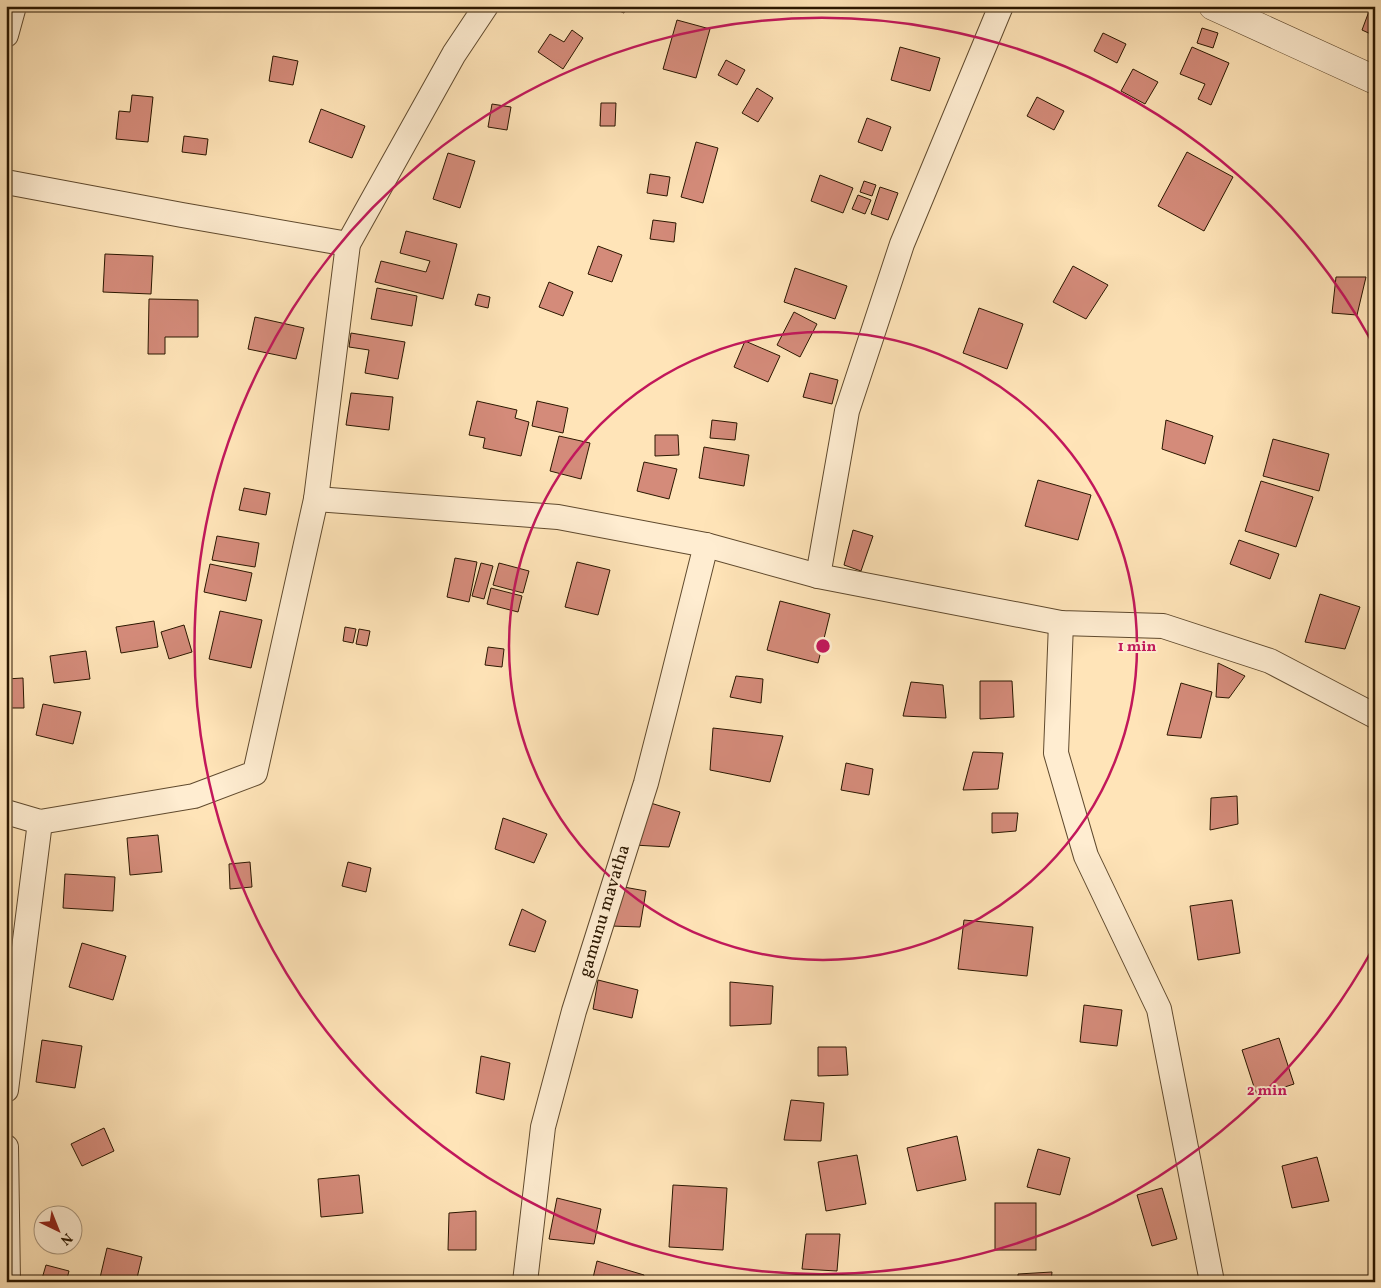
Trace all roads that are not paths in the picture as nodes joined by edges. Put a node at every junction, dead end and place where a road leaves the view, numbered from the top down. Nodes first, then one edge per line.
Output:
1 (14, 6) edge
2 (486, 6) edge
3 (1001, 6) edge
4 (1213, 6) edge
5 (6, 35) edge
6 (1375, 80) edge
7 (6, 182) edge
8 (348, 244) junction
9 (316, 499) junction
10 (706, 545) junction
11 (818, 576) junction
12 (1062, 623) junction
13 (1375, 716) edge
14 (6, 812) edge
15 (40, 822) junction
16 (6, 1090) edge
17 (6, 1147) edge
18 (8, 1282) edge
19 (525, 1282) edge
20 (1212, 1282) edge

1 - 5 street
2 - 8 street
3 - 11 street
4 - 6 street
7 - 8 street
8 - 9 street
9 - 10 street
9 - 15 street
10 - 11 street
10 - 19 street, gamunu mavatha
11 - 12 street
12 - 13 street
12 - 20 street
14 - 15 street
15 - 16 street
17 - 18 street

